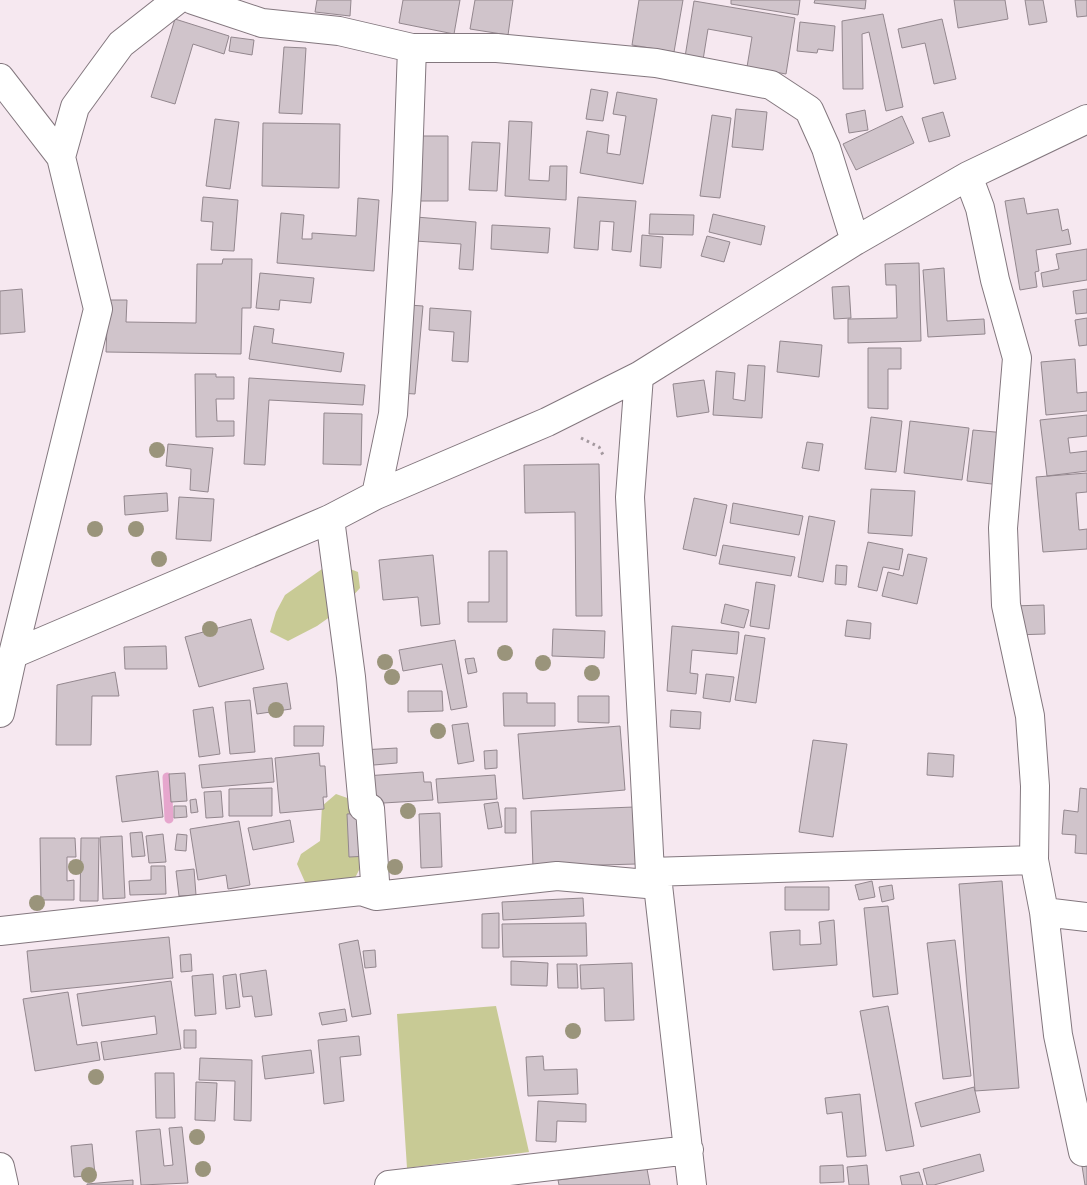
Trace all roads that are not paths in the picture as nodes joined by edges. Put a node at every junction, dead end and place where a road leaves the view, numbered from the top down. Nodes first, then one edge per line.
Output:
1 (177, 0) edge
2 (193, 0) edge
3 (412, 48) junction
4 (0, 78) edge
5 (1087, 119) edge
6 (62, 157) junction
7 (968, 176) junction
8 (855, 242) junction
9 (639, 376) junction
10 (376, 495) junction
11 (330, 519) junction
12 (13, 654) junction
13 (0, 713) edge
14 (1034, 860) junction
15 (654, 878) junction
16 (376, 896) junction
17 (1044, 912) junction
18 (1087, 917) edge
19 (0, 931) edge
20 (688, 1150) junction
21 (1083, 1152) dead end
22 (0, 1167) edge
23 (4, 1185) edge
24 (389, 1185) edge
25 (692, 1185) edge

1 - 6 street
2 - 3 street
3 - 8 street
3 - 10 street
4 - 6 street
5 - 7 street
6 - 12 street
7 - 8 street
7 - 14 street
8 - 9 street
9 - 10 street
9 - 15 street
10 - 11 street
11 - 12 street
11 - 16 street
12 - 13 street
14 - 15 street
14 - 17 street
15 - 16 street
15 - 20 street
16 - 19 street
17 - 18 street
17 - 21 street
20 - 24 street
20 - 25 street
22 - 23 street

